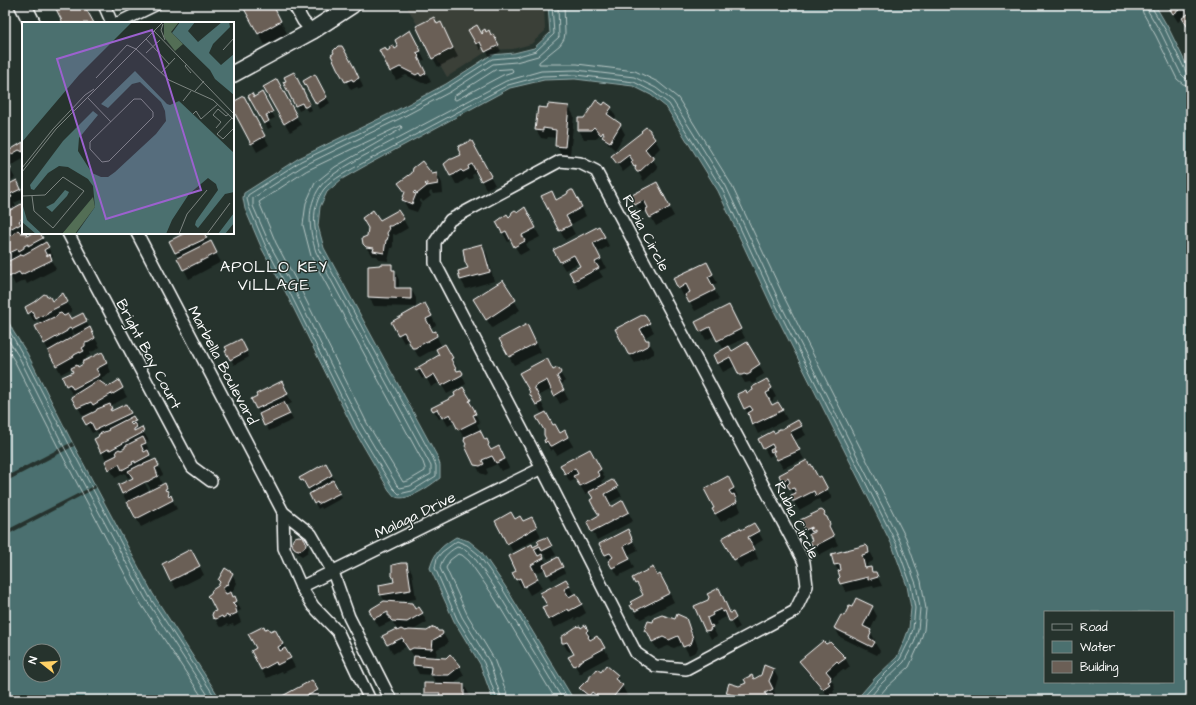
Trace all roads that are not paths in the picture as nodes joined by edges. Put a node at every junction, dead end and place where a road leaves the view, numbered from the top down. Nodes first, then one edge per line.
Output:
1 (23, 5) edge
2 (104, 5) edge
3 (155, 5) edge
4 (294, 5) edge
5 (352, 5) edge
6 (32, 22) edge
7 (112, 22) edge
8 (120, 22) edge
9 (312, 31) junction
10 (234, 73) edge
11 (69, 234) edge
12 (138, 234) edge
13 (542, 468) junction
14 (212, 481) dead end
15 (283, 512) junction
16 (333, 572) junction
17 (302, 587) junction
18 (369, 657) junction
19 (353, 664) junction
20 (370, 700) edge
21 (391, 700) edge

1 - 6 main road
2 - 7 street
3 - 8 street
4 - 9 street
5 - 9 main road
9 - 10 main road
11 - 14 street, Bright Bay Court
12 - 15 street, Marbella Boulevard
13 - 13 street, Rubia Circle
13 - 16 street, Malaga Drive
15 - 16 street, Marbella Boulevard
15 - 17 street, Marbella Boulevard
16 - 17 street, Malaga Drive
16 - 18 street, Marbella Boulevard
17 - 19 street, Marbella Boulevard
18 - 19 street
18 - 21 street, Marbella Boulevard
19 - 20 street, Marbella Boulevard

